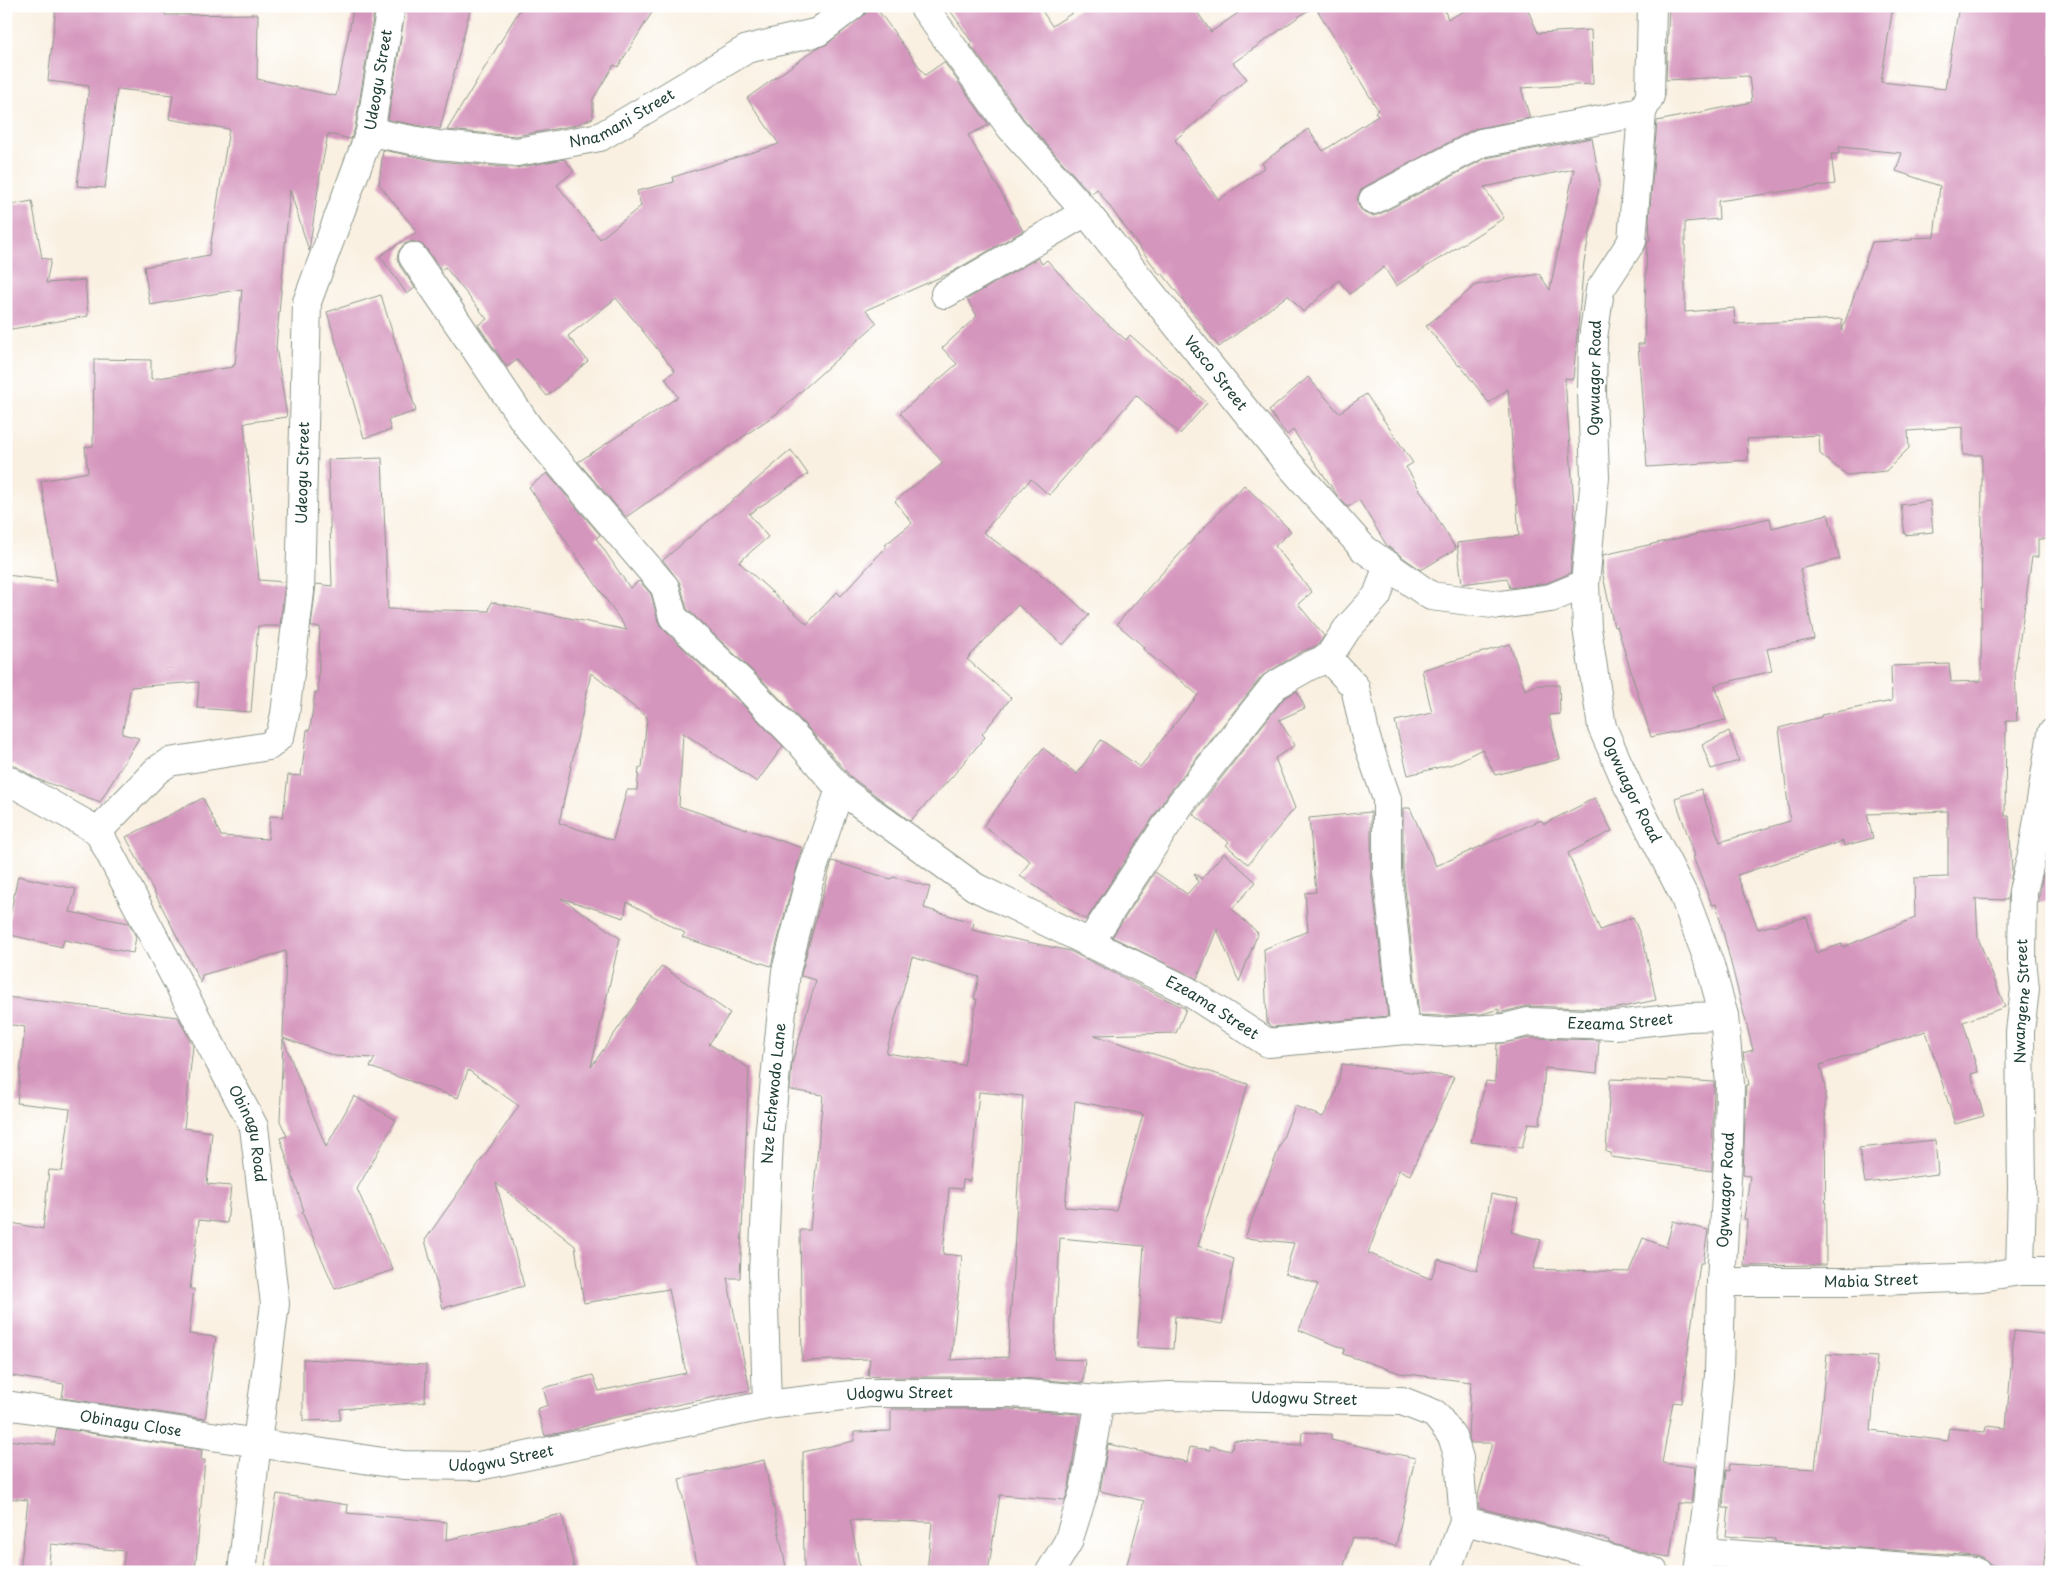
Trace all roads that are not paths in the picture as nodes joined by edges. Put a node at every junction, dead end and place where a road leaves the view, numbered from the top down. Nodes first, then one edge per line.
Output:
1 (391, 6) edge
2 (852, 6) edge
3 (923, 6) edge
4 (1652, 6) edge
5 (1642, 112) junction
6 (370, 132) junction
7 (1373, 200) dead end
8 (1086, 212) junction
9 (413, 257) dead end
10 (944, 294) dead end
11 (1388, 565) junction
12 (1585, 584) junction
13 (1328, 658) junction
14 (2052, 733) edge
15 (2049, 768) edge
16 (6, 779) edge
17 (840, 789) junction
18 (98, 832) junction
19 (1089, 944) junction
20 (1724, 1016) junction
21 (1405, 1030) junction
22 (2052, 1271) edge
23 (2020, 1272) junction
24 (1720, 1282) junction
25 (1100, 1400) junction
26 (6, 1405) edge
27 (767, 1405) junction
28 (257, 1442) junction
29 (1464, 1521) junction
30 (1700, 1562) edge
31 (242, 1572) edge
32 (1050, 1572) edge
33 (1446, 1572) edge
34 (1654, 1572) edge
35 (1976, 1572) edge

1 - 6 street, Udeogu Street
2 - 6 street, Nnamani Street
3 - 8 street, Vasco Street
4 - 5 street, Ogwuagor Road
5 - 7 street
5 - 12 street, Ogwuagor Road
6 - 18 street, Udeogu Street
8 - 10 street
8 - 11 street, Vasco Street
9 - 17 street, Ezeama Street
11 - 12 street, Vasco Street
11 - 13 street
12 - 20 street, Ogwuagor Road
13 - 19 street
13 - 21 street
14 - 15 street, Nwangene Street
15 - 23 street, Nwangene Street
16 - 18 street
17 - 19 street, Ezeama Street
17 - 27 street, Nze Echewodo Lane
18 - 28 street, Obinagu Road
19 - 21 street, Ezeama Street
20 - 21 street, Ezeama Street
20 - 24 street, Ogwuagor Road
22 - 23 street, Mabia Street
23 - 24 street, Mabia Street
24 - 30 street, Ogwuagor Road
25 - 27 street, Udogwu Street
25 - 29 street, Udogwu Street
25 - 32 street
26 - 28 street, Obinagu Close
27 - 28 street, Udogwu Street
28 - 31 street, Obinagu Road
29 - 33 street
29 - 34 street
30 - 35 street

